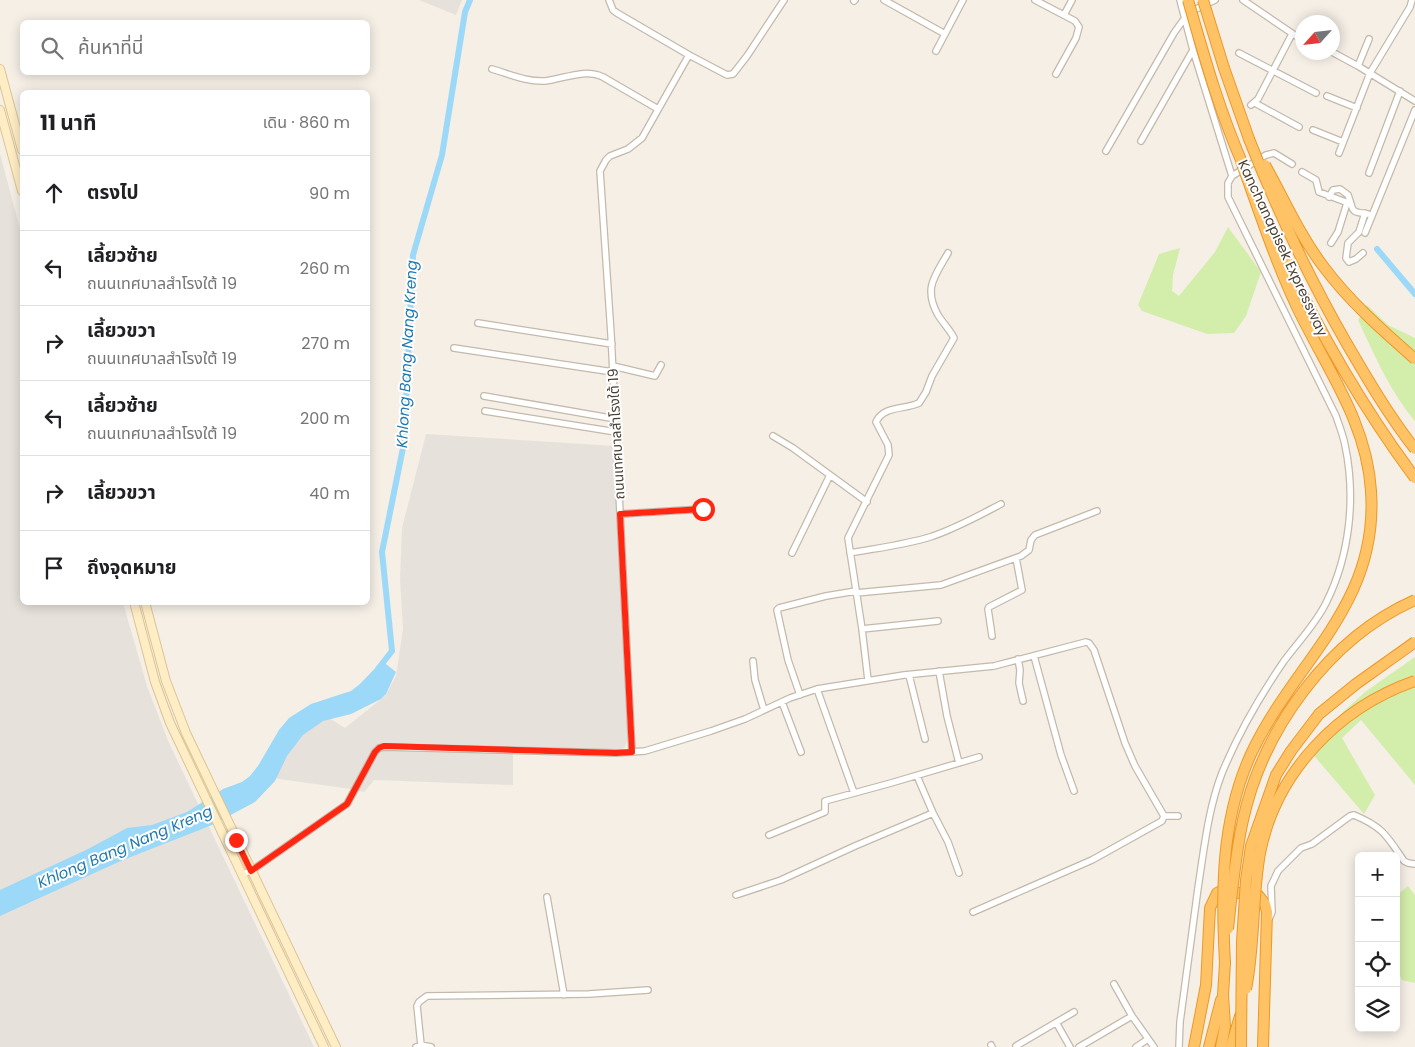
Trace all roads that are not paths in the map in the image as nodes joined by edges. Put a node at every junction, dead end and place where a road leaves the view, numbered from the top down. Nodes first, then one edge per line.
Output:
1 (610, 0) edge
2 (784, 0) edge
3 (884, 0) edge
4 (963, 0) edge
5 (1035, 0) edge
6 (1072, 0) edge
7 (1180, 0) edge
8 (1188, 0) edge
9 (1203, 0) edge
10 (1215, 0) edge
11 (1243, 0) edge
12 (1412, 0) edge
13 (1064, 15) junction
14 (1184, 17) junction
15 (945, 34) junction
16 (1292, 34) junction
17 (1295, 36) edge
18 (1369, 39) dead end
19 (1193, 50) junction
20 (936, 51) dead end
21 (1240, 53) dead end
22 (689, 55) junction
23 (1340, 56) edge
24 (1358, 66) junction
25 (0, 69) edge
26 (492, 69) dead end
27 (1272, 71) junction
28 (1370, 73) junction
29 (1056, 74) dead end
30 (3, 91) edge
31 (1400, 91) junction
32 (1316, 93) dead end
33 (1327, 96) dead end
34 (1415, 101) edge
35 (1357, 108) junction
36 (658, 109) junction
37 (0, 110) edge
38 (1415, 110) edge
39 (1299, 127) dead end
40 (1313, 130) dead end
41 (1249, 139) junction
42 (1141, 141) dead end
43 (1343, 142) junction
44 (20, 144) edge
45 (1106, 151) dead end
46 (1339, 153) dead end
47 (1242, 161) junction
48 (1292, 164) dead end
49 (1302, 172) dead end
50 (1369, 173) dead end
51 (1232, 176) junction
52 (20, 184) edge
53 (1329, 197) junction
54 (1349, 204) junction
55 (1365, 213) junction
56 (1373, 214) junction
57 (1366, 233) dead end
58 (1330, 242) dead end
59 (948, 252) dead end
60 (1363, 253) dead end
61 (478, 323) dead end
62 (612, 344) junction
63 (454, 348) dead end
64 (1415, 359) edge
65 (661, 365) dead end
66 (613, 369) junction
67 (484, 396) dead end
68 (486, 411) dead end
69 (616, 419) junction
70 (616, 432) junction
71 (773, 436) dead end
72 (1415, 449) edge
73 (830, 475) junction
74 (1415, 478) edge
75 (867, 502) junction
76 (1001, 504) dead end
77 (703, 509) dead end
78 (1097, 511) dead end
79 (620, 514) junction
80 (792, 553) dead end
81 (850, 553) junction
82 (1016, 558) junction
83 (856, 592) junction
84 (1415, 600) edge
85 (135, 605) edge
86 (146, 605) edge
87 (938, 621) dead end
88 (862, 629) junction
89 (992, 636) dead end
90 (1415, 642) edge
91 (1034, 656) junction
92 (1018, 659) junction
93 (753, 661) dead end
94 (939, 671) junction
95 (910, 674) junction
96 (868, 680) junction
97 (1415, 681) edge
98 (817, 689) junction
99 (800, 694) junction
100 (1023, 701) dead end
101 (782, 702) junction
102 (764, 710) junction
103 (925, 739) dead end
104 (638, 751) junction
105 (801, 752) dead end
106 (979, 757) dead end
107 (958, 763) junction
108 (917, 776) junction
109 (1074, 791) dead end
110 (854, 793) junction
111 (933, 813) junction
112 (1164, 816) junction
113 (1178, 816) dead end
114 (769, 835) dead end
115 (1415, 864) edge
116 (251, 871) junction
117 (959, 872) dead end
118 (242, 874) junction
119 (736, 895) dead end
120 (547, 897) dead end
121 (973, 912) dead end
122 (1266, 927) junction
123 (1225, 963) junction
124 (1114, 984) dead end
125 (648, 990) dead end
126 (1223, 994) junction
127 (564, 995) junction
128 (1242, 1007) junction
129 (1074, 1012) dead end
130 (1132, 1016) junction
131 (1057, 1024) junction
132 (1148, 1039) junction
133 (418, 1046) edge
134 (1016, 1046) edge
135 (324, 1047) edge
136 (336, 1047) edge
137 (431, 1047) edge
138 (1070, 1047) edge
139 (1079, 1047) edge
140 (1136, 1047) edge
141 (1154, 1047) edge
142 (1179, 1047) edge
143 (1194, 1047) edge
144 (1209, 1047) edge
145 (1221, 1047) edge
146 (1231, 1047) edge
147 (1241, 1047) edge
148 (1263, 1047) edge

1 - 22 street
2 - 22 street
3 - 15 street
4 - 15 street
5 - 13 street
6 - 13 street
7 - 14 street
8 - 47 highway, Kanchanapisek Expressway, bridge
9 - 41 highway, Kanchanapisek Expressway, bridge
10 - 14 street
11 - 16 street
12 - 28 street
13 - 29 street
14 - 19 street
14 - 45 street
15 - 20 street
16 - 17 street
16 - 27 street
18 - 24 street
19 - 42 street
19 - 51 street
21 - 27 street
22 - 36 street, ถนนเทศบาลสำโรงใต้ 19
23 - 24 street
24 - 28 street
25 - 30 main road
26 - 36 street
27 - 32 street
27 - 39 street
28 - 31 street
28 - 35 street
30 - 44 main road
31 - 34 street
31 - 50 street
33 - 35 street
35 - 43 street
36 - 62 street, ถนนเทศบาลสำโรงใต้ 19
37 - 52 main road
38 - 56 street
40 - 43 street
41 - 64 highway, bridge
41 - 72 highway, Kanchanapisek Expressway, bridge
43 - 46 street
47 - 74 highway, Kanchanapisek Expressway, bridge
47 - 123 highway, bridge
48 - 51 street
49 - 53 street
51 - 142 street
53 - 54 street
53 - 54 street
54 - 55 street
54 - 58 street
55 - 56 street
55 - 60 street
56 - 57 street
59 - 75 street
61 - 62 street
62 - 66 street, ถนนเทศบาลสำโรงใต้ 19
63 - 66 street
65 - 66 street
66 - 69 street, ถนนเทศบาลสำโรงใต้ 19
67 - 69 street
68 - 70 street
69 - 70 street, ถนนเทศบาลสำโรงใต้ 19
70 - 79 street, ถนนเทศบาลสำโรงใต้ 19
71 - 73 street
73 - 75 street
73 - 80 street
75 - 81 street
76 - 81 street
77 - 79 street
78 - 82 street
79 - 104 street, ถนนเทศบาลสำโรงใต้ 19
81 - 83 street
82 - 83 street
82 - 89 street
83 - 88 street
83 - 99 street
84 - 123 highway, bridge
85 - 118 main road
86 - 116 main road
87 - 88 street
88 - 96 street
90 - 128 highway, bridge
91 - 92 street
91 - 109 street
91 - 112 street
92 - 94 street
92 - 100 street
93 - 102 street
94 - 95 street
94 - 107 street
95 - 96 street
95 - 103 street
96 - 98 street
97 - 128 highway, bridge
98 - 99 street
98 - 110 street
99 - 101 street
101 - 102 street
101 - 105 street
102 - 104 street
104 - 116 street
106 - 107 street
107 - 108 street
108 - 110 street
108 - 111 street
110 - 114 street
111 - 117 street
111 - 119 street
112 - 113 street
112 - 121 street
115 - 122 street
116 - 118 street
116 - 136 main road
118 - 135 main road
120 - 127 street
122 - 143 highway
122 - 148 highway
123 - 126 highway
124 - 130 street
125 - 127 street
126 - 144 highway
126 - 145 highway
127 - 133 street
128 - 146 highway, bridge
128 - 147 highway, bridge
129 - 131 street
130 - 132 street
130 - 139 street
131 - 134 street
131 - 138 street
132 - 140 street
132 - 141 street
133 - 137 street

